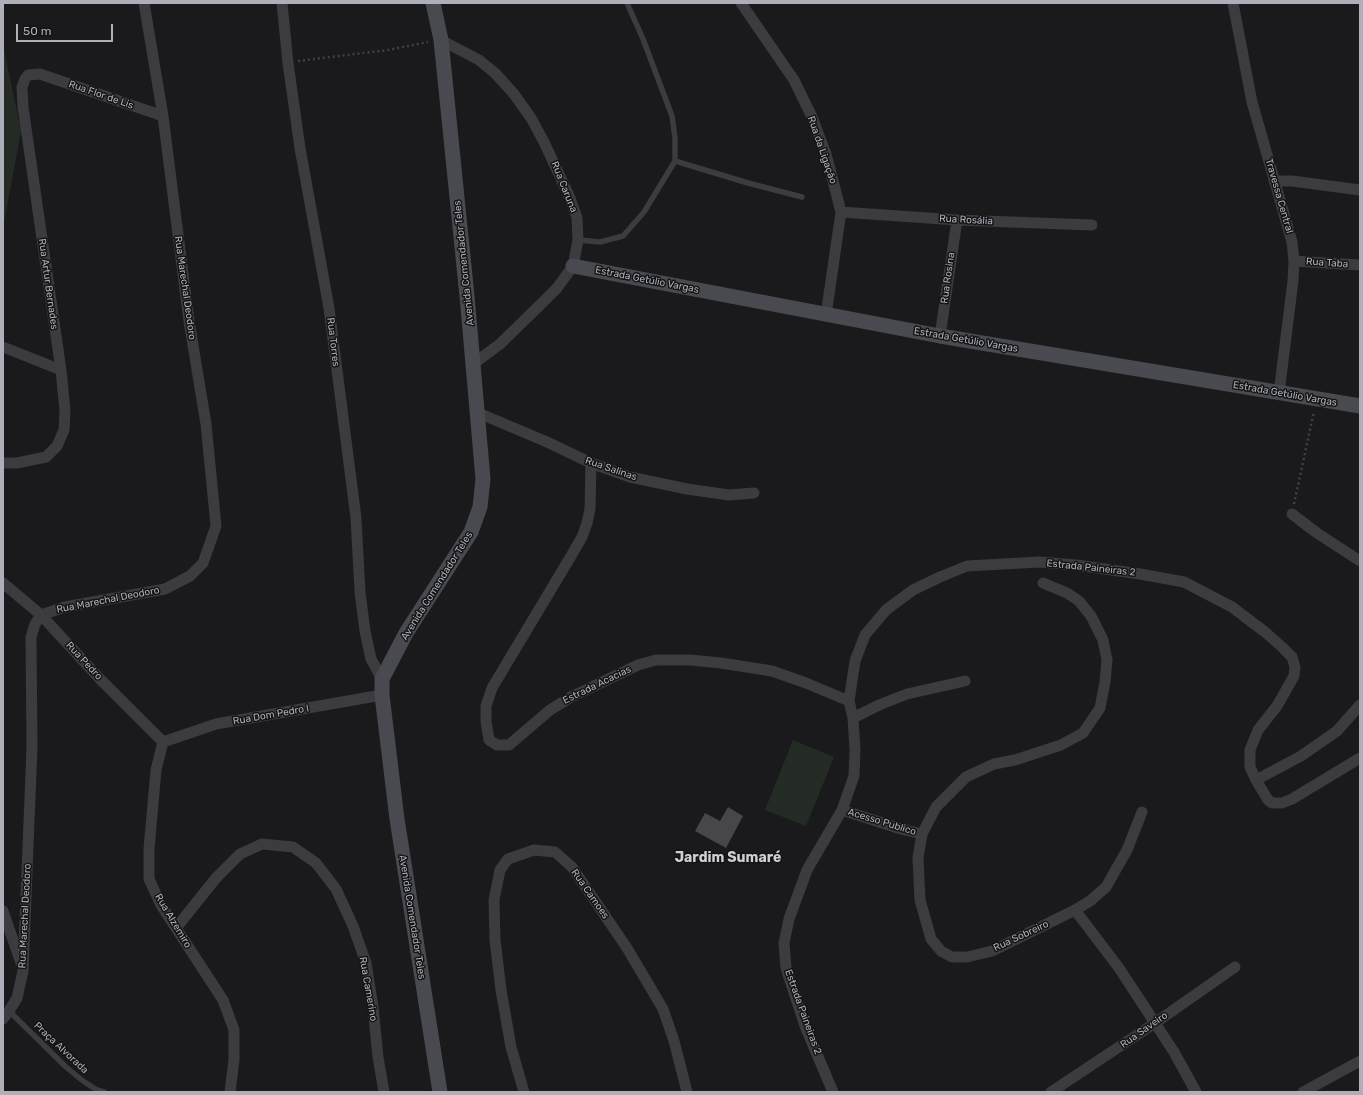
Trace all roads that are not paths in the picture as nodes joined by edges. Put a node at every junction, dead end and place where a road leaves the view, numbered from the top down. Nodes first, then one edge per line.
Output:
1 (144, 3) edge
2 (433, 3) edge
3 (627, 3) edge
4 (741, 3) edge
5 (1233, 3) edge
6 (282, 4) edge
7 (441, 40) junction
8 (40, 74) joint
9 (163, 116) junction
10 (675, 161) junction
11 (1274, 181) junction
12 (1360, 190) edge
13 (802, 197) dead end
14 (841, 212) junction
15 (957, 220) junction
16 (1092, 224) dead end
17 (578, 240) junction
18 (1294, 261) junction
19 (1360, 265) edge
20 (573, 266) junction
21 (826, 315) junction
22 (940, 336) junction
23 (3, 348) edge
24 (473, 364) junction
25 (61, 370) junction
26 (1279, 393) junction
27 (1360, 406) edge
28 (476, 412) junction
29 (3, 463) edge
30 (591, 463) junction
31 (754, 493) dead end
32 (1292, 514) road end
33 (1360, 561) edge
34 (3, 583) edge
35 (1043, 584) dead end
36 (41, 615) junction
37 (382, 679) junction
38 (965, 681) dead end
39 (382, 696) junction
40 (850, 701) junction
41 (1360, 705) edge
42 (853, 718) junction
43 (163, 742) junction
44 (1360, 758) edge
45 (1256, 780) junction
46 (842, 810) junction
47 (1142, 812) dead end
48 (922, 834) junction
49 (1075, 910) junction
50 (3, 911) edge
51 (176, 928) junction
52 (1235, 967) dead end
53 (23, 970) junction
54 (6, 1015) edge
55 (1155, 1023) junction
56 (1360, 1061) edge
57 (104, 1092) edge
58 (230, 1092) edge
59 (384, 1092) edge
60 (440, 1092) edge
61 (524, 1092) edge
62 (687, 1092) edge
63 (833, 1092) edge
64 (1051, 1092) edge
65 (1196, 1092) edge
66 (1303, 1092) edge

1 - 9 street, Rua Marechal Deodoro
2 - 7 main road, Avenida Comendador Teles
3 - 10 lane
4 - 14 street, Rua da Ligação
5 - 11 street, Travessa Central
6 - 37 street, Rua Torres
7 - 17 street, Rua Caruna
7 - 24 main road, Avenida Comendador Teles
8 - 9 street, Rua Flor de Lis
8 - 25 street, Rua Artur Bernades
9 - 36 street, Rua Marechal Deodoro
10 - 13 lane
10 - 17 lane
11 - 12 street
11 - 18 street, Travessa Central
14 - 15 street, Rua Rosália
14 - 21 street, Rua da Ligação
15 - 16 street, Rua Rosália
15 - 22 street, Rua Rosina
17 - 20 street, Rua Caruna
18 - 19 street, Rua Taba
18 - 26 street, Travessa Central
20 - 21 main road, Estrada Getúlio Vargas
20 - 24 street, Rua Caruna
21 - 22 main road, Estrada Getúlio Vargas
22 - 26 main road, Estrada Getúlio Vargas
23 - 25 street
24 - 28 main road, Avenida Comendador Teles
25 - 29 street, Rua Artur Bernades
26 - 27 main road, Estrada Getúlio Vargas
28 - 30 street, Rua Salinas
28 - 37 main road, Avenida Comendador Teles
30 - 31 street, Rua Salinas
30 - 40 street, Estrada Acacias
32 - 33 street
34 - 36 street, Rua Pedro
35 - 48 street, Rua Sobreiro
36 - 43 street, Rua Pedro
36 - 53 street, Rua Marechal Deodoro
37 - 39 main road, Avenida Comendador Teles
38 - 42 street
39 - 43 street, Rua Dom Pedro I
39 - 60 main road, Avenida Comendador Teles
40 - 42 street, Estrada Paineiras 2
40 - 45 street, Estrada Paineiras 2
41 - 45 street
42 - 46 street, Estrada Paineiras 2
43 - 51 street, Rua Alzemiro
44 - 45 street, Estrada Paineiras 2
46 - 48 street, Acesso Publico
46 - 63 street, Estrada Paineiras 2
47 - 49 street, Rua Sobreiro
48 - 49 street, Rua Sobreiro
49 - 55 street
50 - 53 street
51 - 58 street, Rua Alzemiro
51 - 59 street, Rua Camerino
52 - 55 street, Rua Saveiro
53 - 54 street, Rua Marechal Deodoro
54 - 57 lane, Praça Alvorada
55 - 64 street, Rua Saveiro
55 - 65 street
56 - 66 street
61 - 62 street, Rua Camoes

